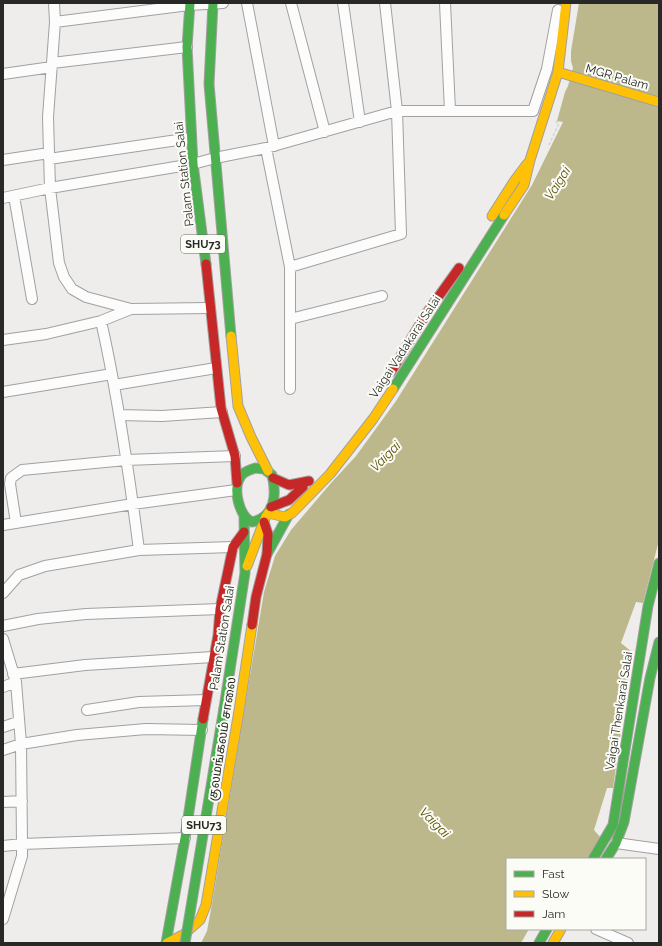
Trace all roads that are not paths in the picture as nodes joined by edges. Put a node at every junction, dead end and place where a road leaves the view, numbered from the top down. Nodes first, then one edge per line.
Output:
1 (54, 3) edge
2 (217, 3) edge
3 (247, 3) edge
4 (290, 3) edge
5 (342, 3) edge
6 (386, 3) edge
7 (445, 3) edge
8 (559, 3) edge
9 (566, 3) edge
10 (189, 4) edge
11 (55, 22) junction
12 (187, 47) junction
13 (52, 65) junction
14 (558, 72) junction
15 (3, 74) edge
16 (659, 102) edge
17 (397, 111) junction
18 (450, 111) junction
19 (360, 122) junction
20 (325, 132) junction
21 (191, 138) junction
22 (270, 147) junction
23 (49, 156) junction
24 (215, 158) junction
25 (3, 160) edge
26 (530, 160) junction
27 (193, 164) junction
28 (50, 188) junction
29 (14, 196) junction
30 (3, 198) edge
31 (486, 225) dead end
32 (466, 258) dead end
33 (290, 268) junction
34 (382, 296) dead end
35 (32, 299) dead end
36 (131, 308) junction
37 (209, 308) junction
38 (290, 319) junction
39 (101, 321) junction
40 (3, 340) edge
41 (216, 368) junction
42 (112, 374) junction
43 (387, 379) dead end
44 (114, 385) junction
45 (290, 389) dead end
46 (3, 392) edge
47 (222, 412) junction
48 (119, 414) junction
49 (235, 456) junction
50 (126, 460) junction
51 (270, 475) junction
52 (237, 486) junction
53 (133, 504) junction
54 (267, 514) junction
55 (290, 514) junction
56 (244, 518) junction
57 (16, 523) junction
58 (3, 525) edge
59 (244, 532) junction
60 (234, 547) junction
61 (139, 550) junction
62 (267, 554) junction
63 (659, 562) edge
64 (245, 573) junction
65 (3, 593) edge
66 (220, 609) junction
67 (3, 626) edge
68 (659, 642) edge
69 (4, 646) edge
70 (213, 657) junction
71 (14, 678) junction
72 (3, 687) edge
73 (206, 700) junction
74 (87, 710) dead end
75 (18, 722) junction
76 (3, 727) edge
77 (202, 730) junction
78 (20, 744) junction
79 (3, 750) edge
80 (22, 801) junction
81 (3, 802) edge
82 (186, 838) junction
83 (616, 843) junction
84 (22, 844) junction
85 (3, 846) edge
86 (659, 849) edge
87 (594, 858) edge
88 (607, 858) edge
89 (3, 919) edge
90 (546, 930) edge
91 (560, 930) edge
92 (598, 930) edge
93 (167, 943) edge
94 (185, 943) edge
95 (539, 943) edge
96 (553, 943) edge
97 (628, 943) edge

1 - 11 street
2 - 10 street
2 - 24 main road, SHU73
3 - 22 street
4 - 20 street
5 - 19 street
6 - 17 street
7 - 18 street
8 - 18 street
9 - 14 main road, Vaigai Vadakarai Salai
10 - 11 street
10 - 12 main road, Palam Station Salai / SHU73
11 - 13 street
12 - 13 street
12 - 21 main road, Palam Station Salai / SHU73
13 - 15 street
13 - 23 street
14 - 16 main road, MGR Palam
14 - 26 main road, Vaigai Vadakarai Salai
17 - 18 street
17 - 19 street
17 - 33 street
19 - 20 street
20 - 22 street
21 - 23 street
21 - 27 main road, Palam Station Salai / SHU73
22 - 24 street
22 - 33 street
23 - 25 street
23 - 28 street
24 - 27 street
24 - 51 main road, SHU73
26 - 31 main road, Vaigai Vadakarai Salai
26 - 55 main road, Vaigai Vadakarai Salai
27 - 28 street
27 - 37 main road, Palam Station Salai / SHU73
28 - 29 street
28 - 36 street
29 - 30 street
29 - 35 street
32 - 43 main road, Vaigai Vadakarai Salai
33 - 38 street
34 - 38 street
36 - 37 street
36 - 39 street
37 - 41 main road, Palam Station Salai / SHU73
38 - 45 street
39 - 40 street
39 - 42 street
41 - 44 street
41 - 47 main road, Palam Station Salai / SHU73
42 - 44 street
42 - 46 street
44 - 48 street
47 - 48 street
47 - 49 main road, Palam Station Salai / SHU73
48 - 50 street
49 - 50 street
49 - 52 main road, Palam Station Salai / SHU73
50 - 53 street
50 - 57 street
51 - 52 main road
51 - 54 main road, SHU73
51 - 54 main road
52 - 53 street
52 - 56 main road, SHU73
53 - 57 street
53 - 61 street
54 - 55 main road
54 - 56 main road
54 - 62 main road, குலமங்கலம் சாலை
54 - 64 main road, Palam Station Salai / SHU73
55 - 62 main road, Vaigai Vadakarai Salai
56 - 59 main road, Palam Station Salai / SHU73
57 - 58 street
59 - 60 main road, குலமங்கலம் சாலை
59 - 64 main road, Palam Station Salai / SHU73
60 - 61 street
60 - 66 main road, குலமங்கலம் சாலை
61 - 65 street
62 - 93 main road, குலமங்கலம் சாலை
63 - 87 main road, Vaigai Thenkarai Salai
64 - 94 main road, Palam Station Salai / SHU73, bridge
66 - 67 street
66 - 70 main road, குலமங்கலம் சாலை
68 - 83 main road, Vaigai Thenkarai Salai
69 - 71 street
70 - 71 street
70 - 73 main road, குலமங்கலம் சாலை
71 - 72 street
71 - 75 street
73 - 74 street
73 - 77 main road, குலமங்கலம் சாலை
75 - 76 street
75 - 78 street
77 - 78 street
77 - 82 main road, குலமங்கலம் சாலை
78 - 79 street
78 - 80 street
80 - 81 street
80 - 84 street
82 - 84 street
82 - 93 main road, குலமங்கலம் சாலை
83 - 86 street
83 - 88 main road, Vaigai Thenkarai Salai
84 - 85 street
84 - 89 street
90 - 95 main road
91 - 96 main road
92 - 97 street

